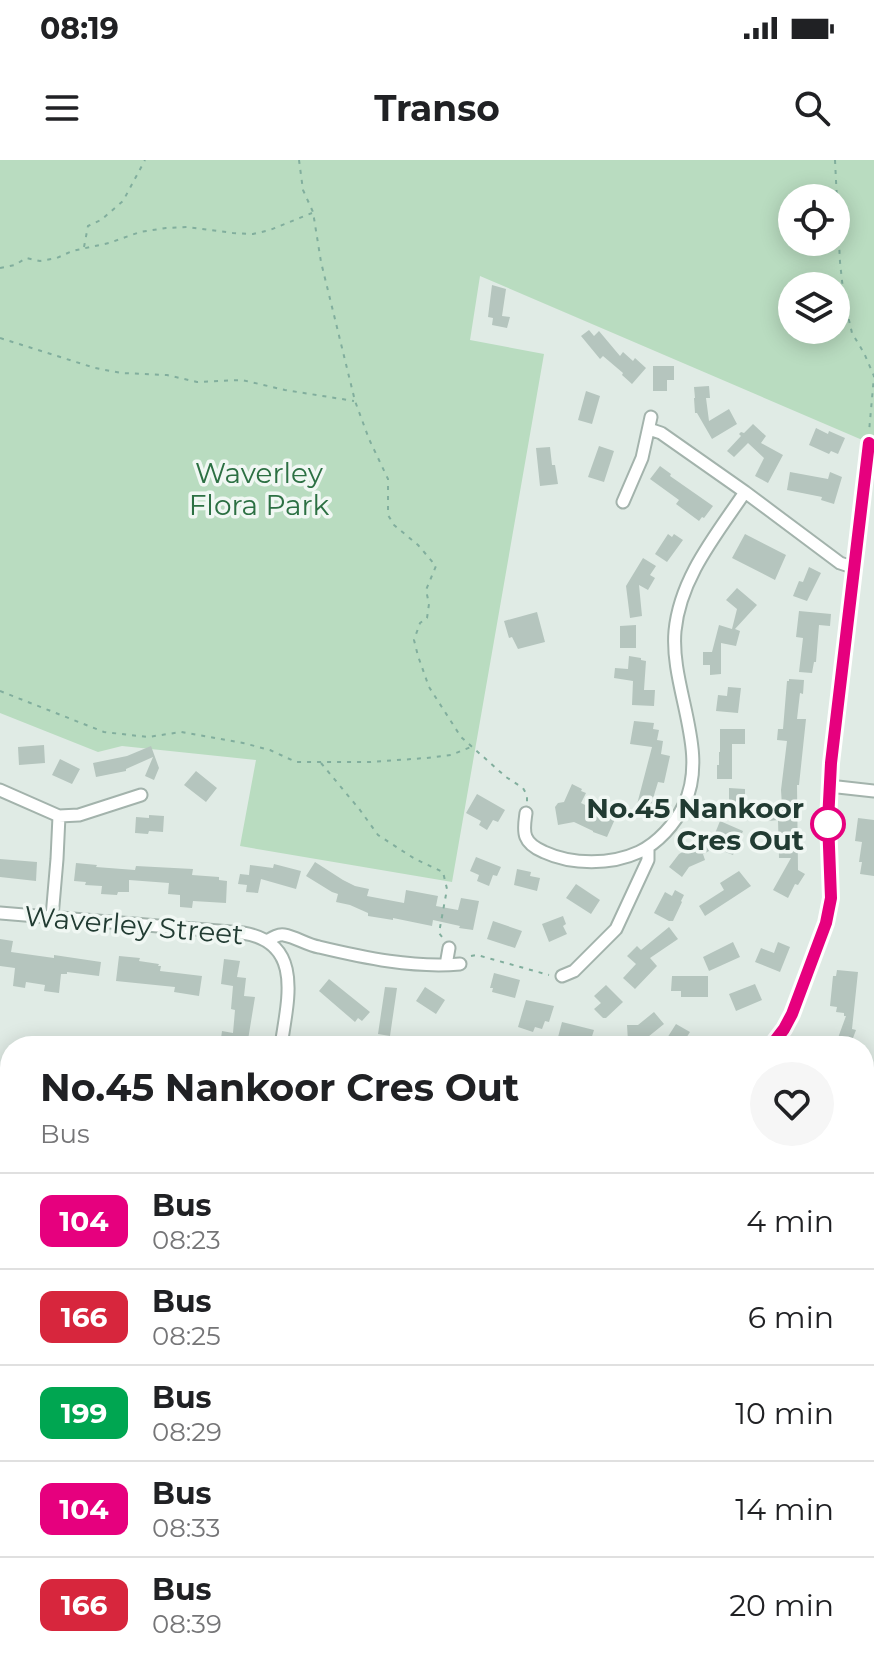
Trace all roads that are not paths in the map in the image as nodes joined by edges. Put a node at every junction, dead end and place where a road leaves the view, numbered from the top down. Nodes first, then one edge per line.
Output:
1 (869, 438) road end
2 (745, 492) junction
3 (623, 502) dead end
4 (855, 568) junction
5 (829, 786) junction
6 (0, 790) edge
7 (874, 791) edge
8 (141, 795) dead end
9 (526, 813) road end
10 (59, 816) junction
11 (648, 847) junction
12 (0, 913) edge
13 (52, 917) junction
14 (267, 941) junction
15 (449, 948) road end
16 (460, 964) road end
17 (446, 965) junction
18 (562, 976) road end
19 (282, 1036) edge
20 (779, 1036) edge

1 - 4 street
2 - 3 street
2 - 4 street
2 - 11 street
4 - 5 street
5 - 7 street
5 - 20 street
6 - 10 street
8 - 10 street
9 - 11 street
10 - 13 street
11 - 18 street
12 - 13 street, Waverley Street
13 - 14 street, Waverley Street
14 - 17 street, Waverley Street
14 - 19 street
15 - 17 street
16 - 17 street, Waverley Street

